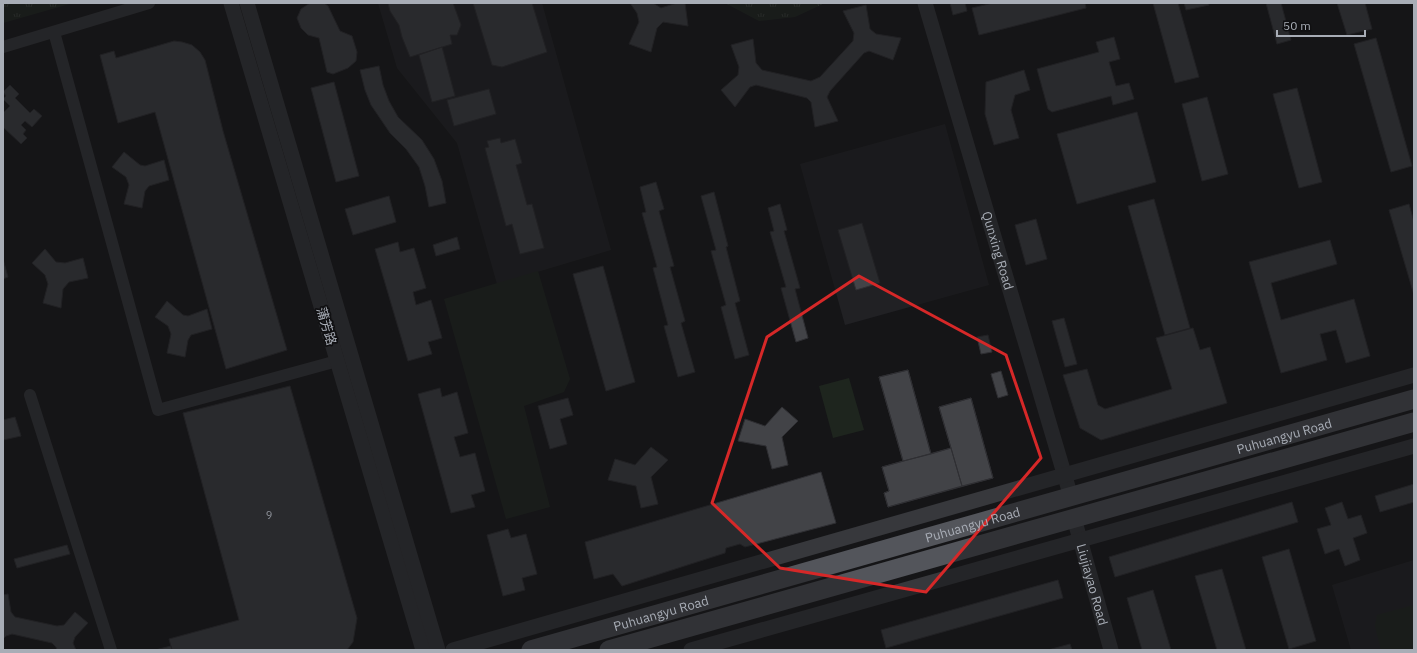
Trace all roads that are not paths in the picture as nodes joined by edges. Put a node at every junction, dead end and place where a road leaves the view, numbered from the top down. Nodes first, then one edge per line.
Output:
1 (149, 3) edge
2 (231, 3) edge
3 (247, 3) edge
4 (925, 3) edge
5 (54, 32) junction
6 (3, 47) edge
7 (338, 361) junction
8 (1414, 375) edge
9 (30, 395) dead end
10 (1414, 399) edge
11 (1414, 422) edge
12 (1414, 446) edge
13 (1064, 475) junction
14 (1071, 497) junction
15 (1074, 518) junction
16 (1080, 541) junction
17 (111, 650) edge
18 (423, 650) edge
19 (438, 650) edge
20 (453, 650) edge
21 (530, 650) edge
22 (609, 650) edge
23 (691, 650) edge
24 (1111, 650) edge

1 - 5 street
2 - 7 street, 蒲芳路
3 - 19 street, 蒲芳路
4 - 13 street, Qunxing Road
5 - 6 street
5 - 7 street
7 - 18 street, 蒲芳路
8 - 13 street
9 - 17 street
10 - 14 main road, Puhuangyu Road
11 - 15 main road, Puhuangyu Road
12 - 16 street
13 - 14 street, Qunxing Road
13 - 20 street
14 - 21 main road, Puhuangyu Road
15 - 16 street, Liujiayao Road
15 - 22 main road, Puhuangyu Road
16 - 23 street
16 - 24 street, Liujiayao Road

